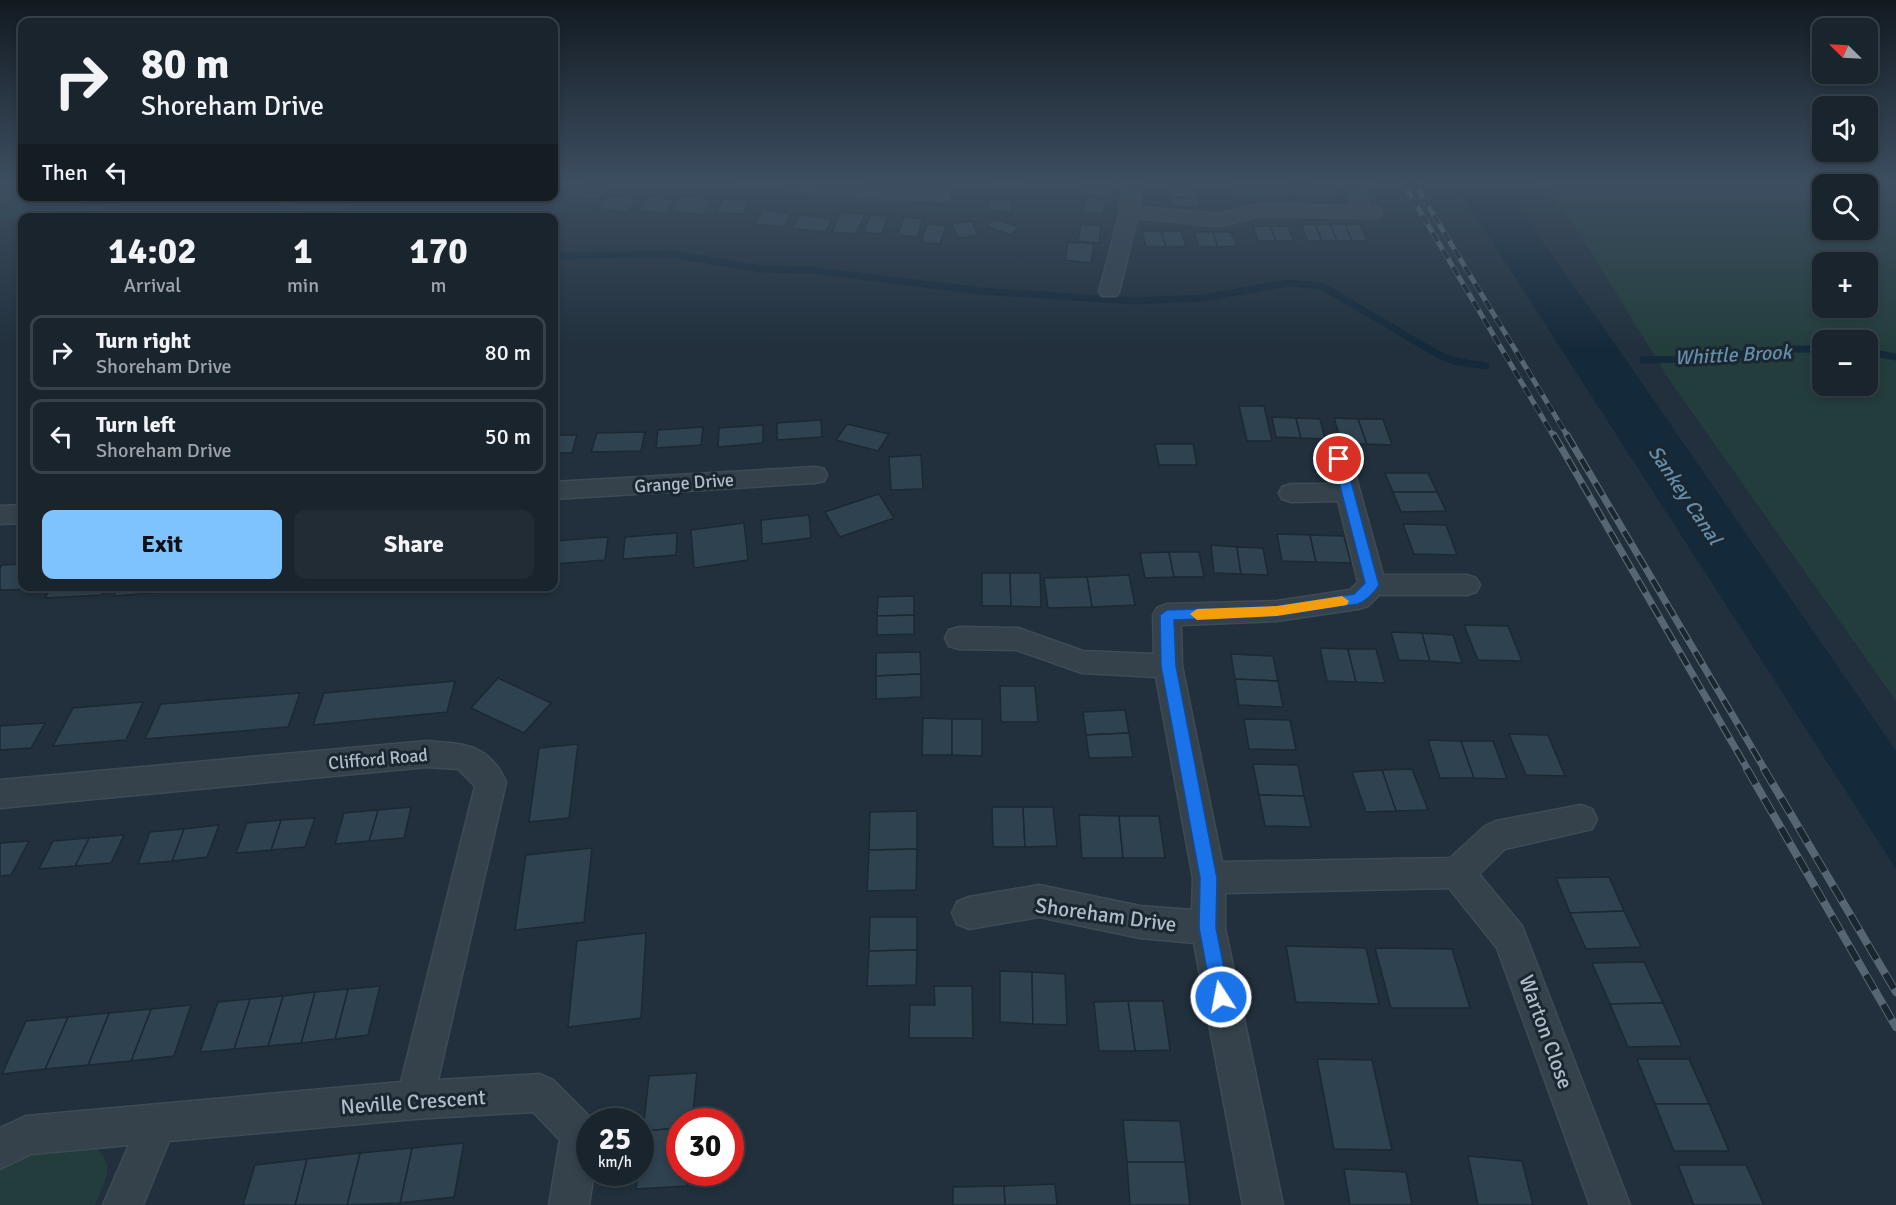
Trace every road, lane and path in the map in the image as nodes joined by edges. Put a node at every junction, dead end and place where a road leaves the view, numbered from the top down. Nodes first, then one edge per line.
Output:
1 (1123, 237) edge
2 (1109, 292) dead end
3 (1339, 459) dead end
4 (815, 475) dead end
5 (558, 491) edge
6 (1346, 492) junction
7 (1291, 493) dead end
8 (18, 514) edge
9 (0, 515) edge
10 (1372, 585) junction
11 (1467, 585) dead end
12 (959, 638) dead end
13 (1168, 666) junction
14 (0, 794) edge
15 (1581, 819) dead end
16 (1457, 873) junction
17 (1209, 878) junction
18 (969, 913) dead end
19 (1208, 928) junction
20 (414, 1100) junction
21 (156, 1124) junction
22 (0, 1150) edge
23 (123, 1205) edge
24 (569, 1205) edge
25 (1263, 1205) edge
26 (1610, 1205) edge

1 - 2 street
3 - 6 street
4 - 5 street, Grange Drive
6 - 7 street
6 - 10 street
8 - 9 street
10 - 11 street
10 - 13 street
12 - 13 street
13 - 17 street
14 - 20 street, Clifford Road
15 - 16 street
16 - 17 street
16 - 26 street, Warton Close
17 - 19 street
18 - 19 street, Shoreham Drive
19 - 25 street
20 - 21 street, Neville Crescent
20 - 24 street, Neville Crescent
21 - 22 street, Neville Crescent
21 - 23 street

